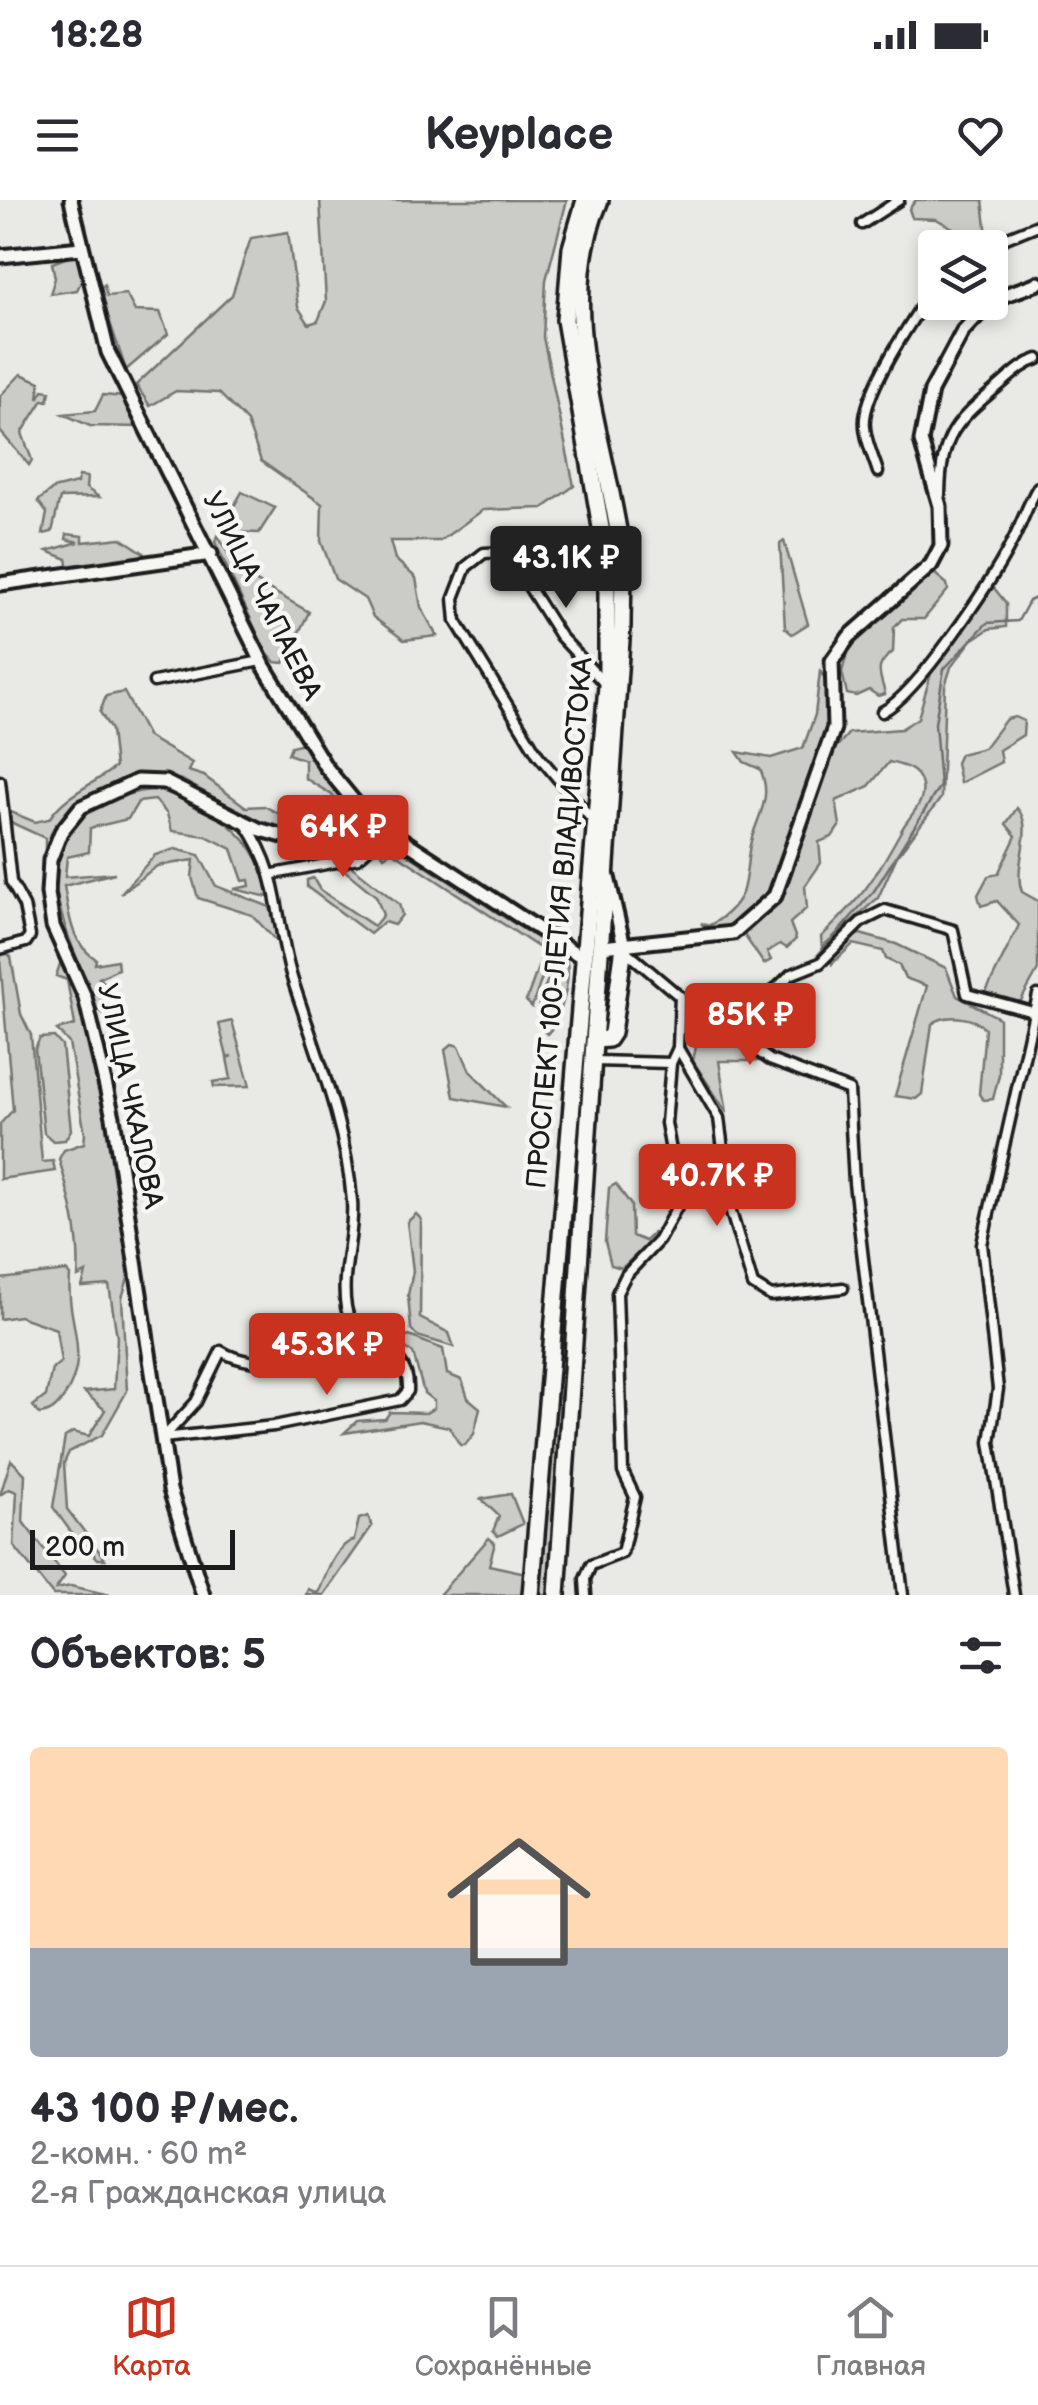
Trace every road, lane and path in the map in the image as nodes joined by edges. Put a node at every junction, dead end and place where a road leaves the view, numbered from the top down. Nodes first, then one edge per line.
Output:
1 (71, 200) edge
2 (585, 200) edge
3 (600, 200) edge
4 (899, 200) edge
5 (862, 224) dead end
6 (1038, 225) edge
7 (1008, 237) edge
8 (81, 248) junction
9 (0, 256) edge
10 (1038, 283) edge
11 (918, 311) edge
12 (1038, 359) edge
13 (878, 472) dead end
14 (1038, 487) edge
15 (940, 506) junction
16 (210, 554) junction
17 (0, 584) edge
18 (261, 661) junction
19 (154, 682) dead end
20 (607, 686) junction
21 (882, 712) dead end
22 (0, 780) edge
23 (245, 823) junction
24 (595, 823) junction
25 (386, 828) junction
26 (368, 842) junction
27 (606, 866) junction
28 (274, 874) junction
29 (624, 946) junction
30 (602, 947) junction
31 (0, 949) edge
32 (583, 958) junction
33 (1038, 995) edge
34 (680, 996) junction
35 (1032, 1012) junction
36 (714, 1017) junction
37 (595, 1040) junction
38 (678, 1048) junction
39 (594, 1060) junction
40 (671, 1063) junction
41 (843, 1288) dead end
42 (361, 1337) junction
43 (158, 1406) junction
44 (179, 1423) junction
45 (163, 1438) junction
46 (203, 1595) edge
47 (531, 1595) edge
48 (557, 1595) edge
49 (586, 1595) edge
50 (903, 1595) edge
51 (1014, 1595) edge

1 - 8 main road, УЛИЦА ЧАПАЕВА
2 - 20 highway, ПРОСПЕКТ 100-ЛЕТИЯ ВЛАДИВОСТОКА
3 - 27 highway, ПРОСПЕКТ 100-ЛЕТИЯ ВЛАДИВОСТОКА
4 - 5 street
6 - 7 street
8 - 9 main road
8 - 16 main road, УЛИЦА ЧАПАЕВА
10 - 15 main road
11 - 13 street
12 - 15 street
14 - 21 street
15 - 29 main road
16 - 17 main road
16 - 18 main road, УЛИЦА ЧАПАЕВА
18 - 19 street
18 - 25 main road, УЛИЦА ЧАПАЕВА
20 - 24 highway, ПРОСПЕКТ 100-ЛЕТИЯ ВЛАДИВОСТОКА
20 - 24 street
22 - 31 street
23 - 26 main road, УЛИЦА ЧКАЛОВА
23 - 28 street
23 - 43 main road, УЛИЦА ЧКАЛОВА
24 - 32 highway, ПРОСПЕКТ 100-ЛЕТИЯ ВЛАДИВОСТОКА
25 - 26 main road
25 - 32 main road, УЛИЦА ЧАПАЕВА
26 - 28 street
27 - 29 main road
27 - 30 highway, ПРОСПЕКТ 100-ЛЕТИЯ ВЛАДИВОСТОКА
28 - 42 street
29 - 30 main road
29 - 34 street
29 - 37 highway
30 - 37 highway, ПРОСПЕКТ 100-ЛЕТИЯ ВЛАДИВОСТОКА
32 - 47 highway, ПРОСПЕКТ 100-ЛЕТИЯ ВЛАДИВОСТОКА
33 - 35 street
34 - 36 street
34 - 38 street
35 - 36 street
35 - 51 street
36 - 50 street
37 - 39 highway, ПРОСПЕКТ 100-ЛЕТИЯ ВЛАДИВОСТОКА
38 - 40 street
38 - 41 street
39 - 40 street
39 - 48 highway, ПРОСПЕКТ 100-ЛЕТИЯ ВЛАДИВОСТОКА
40 - 49 street
42 - 44 street
42 - 45 street
43 - 44 street
43 - 45 main road, УЛИЦА ЧКАЛОВА
44 - 45 street
45 - 46 main road, УЛИЦА ЧКАЛОВА

